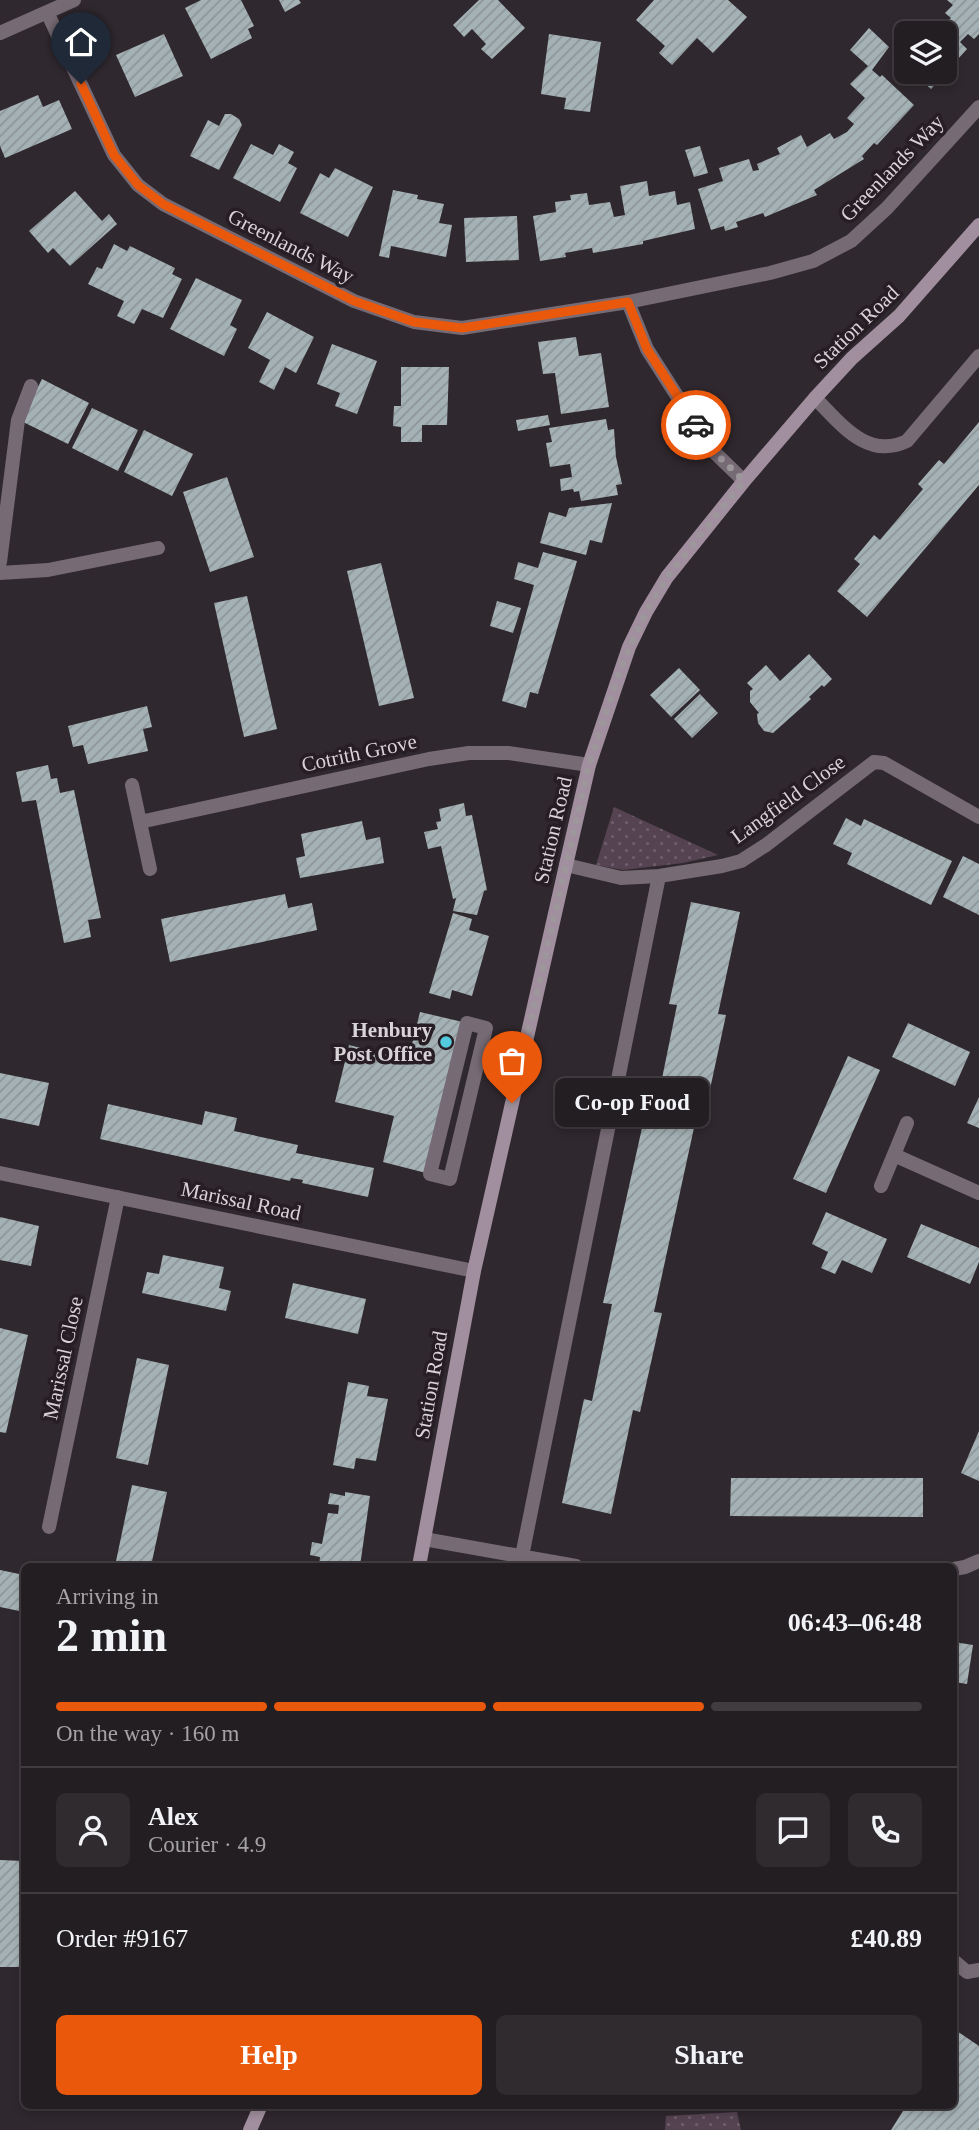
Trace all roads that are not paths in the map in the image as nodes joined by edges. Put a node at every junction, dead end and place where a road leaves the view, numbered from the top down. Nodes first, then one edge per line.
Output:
1 (74, 0) edge
2 (47, 12) junction
3 (0, 33) edge
4 (979, 107) edge
5 (979, 226) edge
6 (628, 302) junction
7 (979, 356) edge
8 (31, 386) dead end
9 (815, 398) junction
10 (744, 481) junction
11 (159, 548) dead end
12 (0, 562) edge
13 (0, 573) edge
14 (589, 765) junction
15 (132, 785) dead end
16 (979, 817) edge
17 (140, 822) junction
18 (566, 865) junction
19 (150, 869) dead end
20 (659, 876) junction
21 (467, 1023) joint
22 (907, 1123) dead end
23 (894, 1155) junction
24 (0, 1173) edge
25 (881, 1186) dead end
26 (979, 1193) edge
27 (118, 1197) junction
28 (474, 1271) junction
29 (49, 1527) dead end
30 (424, 1539) junction
31 (522, 1556) junction
32 (979, 1561) edge
33 (420, 1563) edge
34 (560, 1563) edge
35 (957, 1568) edge
36 (957, 1964) edge
37 (979, 1970) edge
38 (259, 2109) edge
39 (250, 2130) edge

1 - 2 street
2 - 3 street
2 - 6 street, Greenlands Way
4 - 6 street, Greenlands Way
5 - 9 main road, Station Road
6 - 10 street
7 - 9 street
8 - 12 street
9 - 10 main road, Station Road
10 - 14 main road, Station Road
11 - 13 street
14 - 17 street, Cotrith Grove
14 - 18 main road, Station Road
15 - 17 street
16 - 20 street, Langfield Close
17 - 19 street
18 - 20 street, Langfield Close
18 - 28 main road, Station Road
20 - 31 street
21 - 21 street
22 - 23 street
23 - 25 street
23 - 26 street
24 - 27 street, Marissal Road
27 - 28 street, Marissal Road
27 - 29 street, Marissal Close
28 - 30 main road, Station Road
30 - 31 street
30 - 33 main road, Station Road
31 - 34 street
32 - 35 street
36 - 37 street
38 - 39 main road

